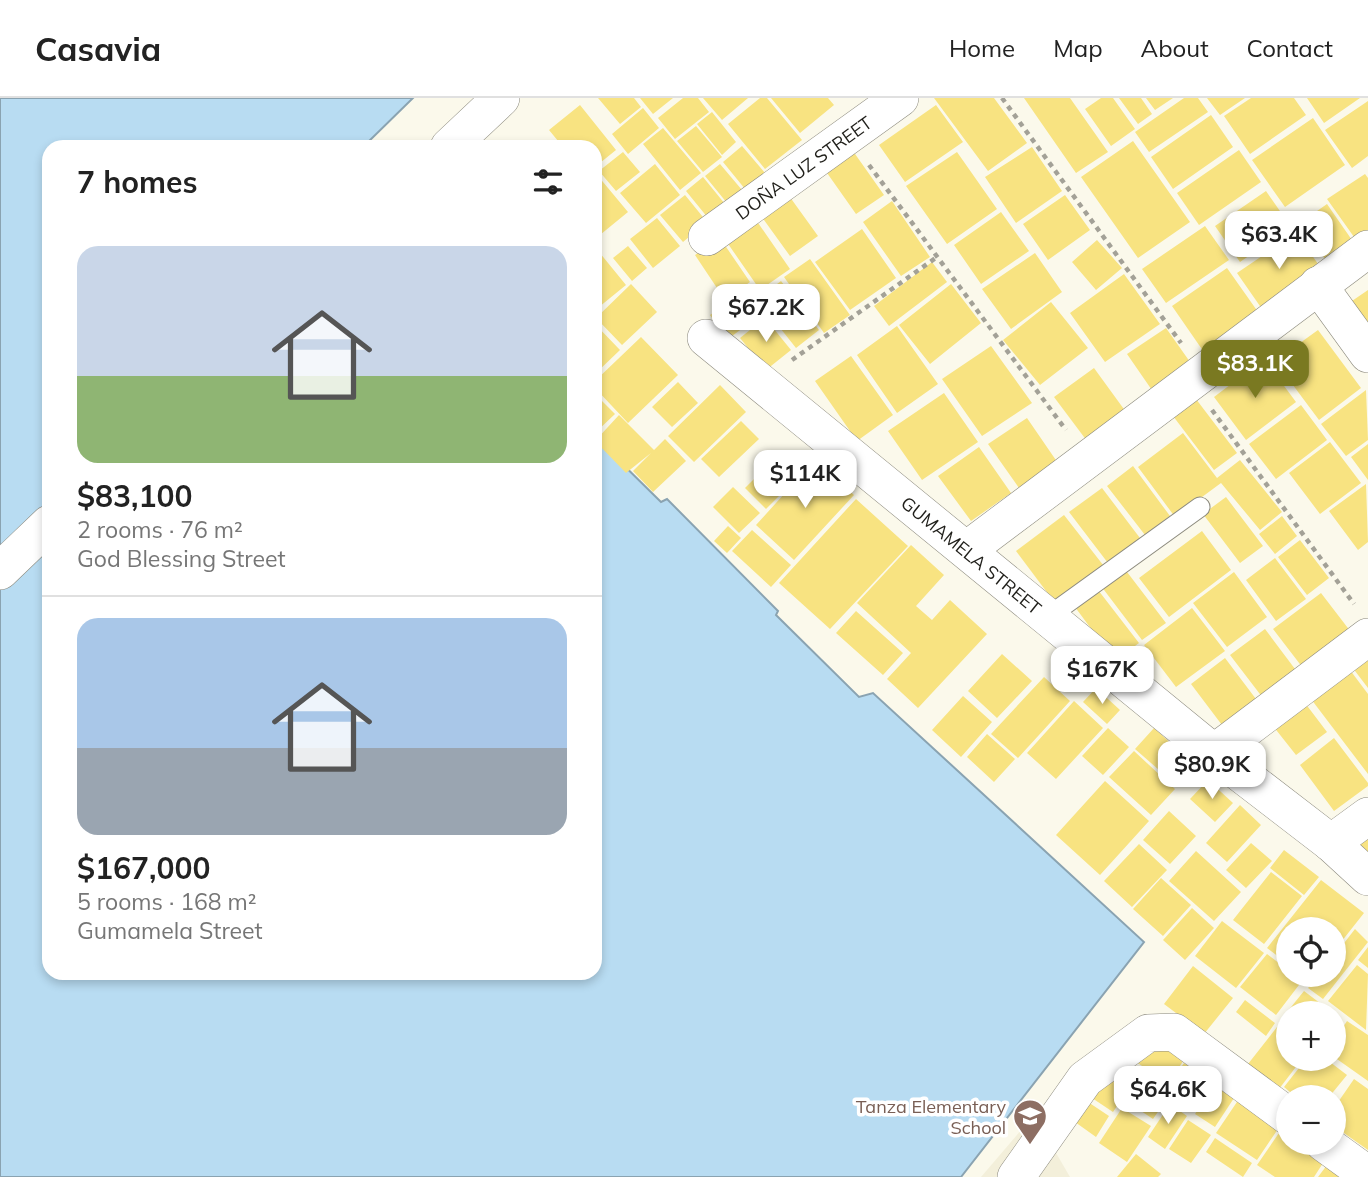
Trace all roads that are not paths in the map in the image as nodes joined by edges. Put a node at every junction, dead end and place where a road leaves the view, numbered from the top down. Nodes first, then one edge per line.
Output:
1 (502, 98) edge
2 (900, 98) edge
3 (457, 140) edge
4 (707, 237) dead end
5 (1368, 249) edge
6 (1318, 285) junction
7 (706, 338) dead end
8 (1368, 354) edge
9 (1200, 507) dead end
10 (42, 531) edge
11 (968, 549) junction
12 (0, 571) edge
13 (1049, 616) junction
14 (1364, 624) edge
15 (1213, 753) junction
16 (1368, 816) edge
17 (1331, 843) junction
18 (1368, 877) edge
19 (1276, 1107) edge
20 (1340, 1155) edge
21 (1368, 1175) edge
22 (1016, 1177) edge

1 - 3 street
2 - 4 street, DOÑA LUZ STREET
5 - 6 street
6 - 8 street
6 - 11 street
7 - 11 street, GUMAMELA STREET
9 - 13 lane
10 - 12 street
11 - 13 street, GUMAMELA STREET
13 - 15 street, GUMAMELA STREET
14 - 15 street
15 - 17 street, GUMAMELA STREET
16 - 17 street
17 - 18 street, GUMAMELA STREET
19 - 22 street
20 - 21 street

